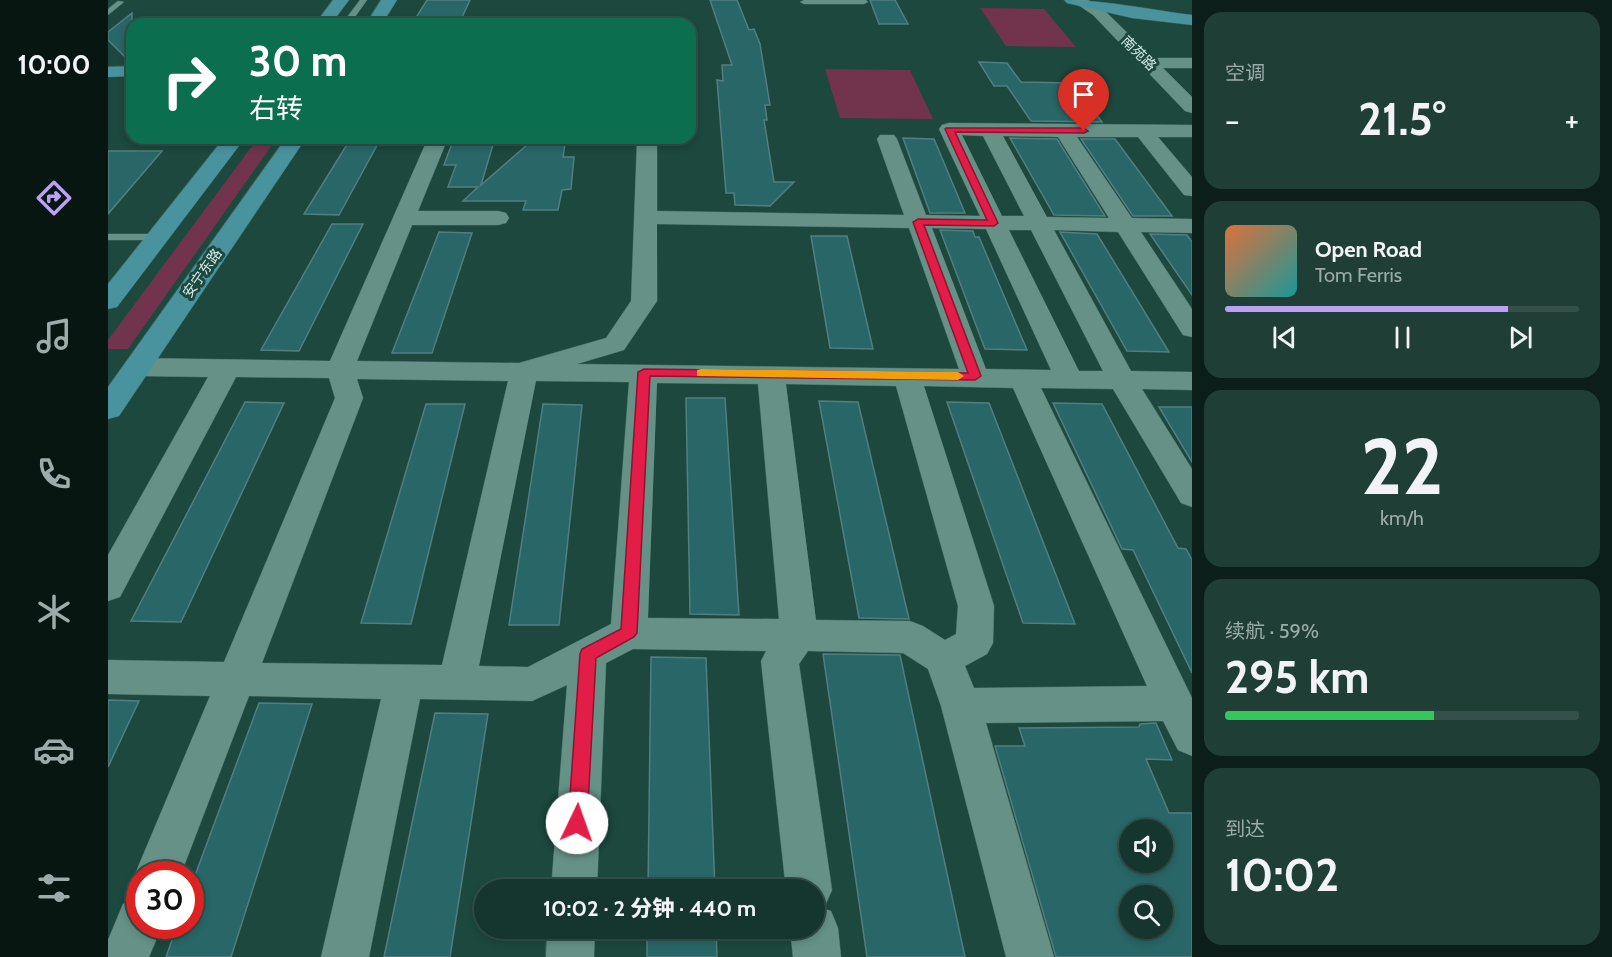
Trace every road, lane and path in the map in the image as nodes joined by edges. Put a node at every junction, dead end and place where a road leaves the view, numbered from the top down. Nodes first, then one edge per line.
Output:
1 (341, 0) edge
2 (364, 0) edge
3 (389, 0) edge
4 (863, 0) edge
5 (1078, 1) edge
6 (120, 2) dead end
7 (804, 2) dead end
8 (108, 13) edge
9 (328, 18) edge
10 (350, 18) edge
11 (378, 18) edge
12 (1192, 20) edge
13 (1149, 63) junction
14 (1192, 63) edge
15 (126, 71) edge
16 (108, 72) edge
17 (1192, 107) edge
18 (990, 130) junction
19 (1064, 131) junction
20 (1143, 131) junction
21 (1192, 131) edge
22 (887, 139) dead end
23 (230, 144) edge
24 (292, 144) edge
25 (435, 144) edge
26 (647, 144) edge
27 (1192, 190) edge
28 (645, 217) junction
29 (404, 218) junction
30 (498, 218) dead end
31 (918, 222) junction
32 (994, 223) junction
33 (1040, 224) junction
34 (1124, 225) junction
35 (1192, 226) edge
36 (108, 237) edge
37 (158, 237) junction
38 (108, 301) edge
39 (1192, 328) edge
40 (137, 367) junction
41 (227, 368) junction
42 (340, 369) junction
43 (524, 371) junction
44 (644, 372) junction
45 (771, 374) junction
46 (907, 376) junction
47 (975, 376) junction
48 (1022, 377) junction
49 (1069, 378) junction
50 (1120, 379) junction
51 (1192, 381) edge
52 (108, 409) edge
53 (1192, 495) edge
54 (108, 587) edge
55 (629, 633) junction
56 (799, 635) junction
57 (588, 654) junction
58 (943, 659) junction
59 (108, 677) edge
60 (235, 679) junction
61 (404, 682) junction
62 (457, 682) junction
63 (1174, 703) junction
64 (960, 706) junction
65 (1192, 737) edge
66 (163, 861) edge
67 (575, 879) edge
68 (808, 879) edge
69 (132, 939) edge
70 (571, 939) edge
71 (815, 939) edge
72 (125, 957) edge
73 (345, 957) edge
74 (570, 957) edge
75 (817, 957) edge
76 (1030, 957) edge

1 - 9 main road
2 - 10 lane
3 - 11 main road
4 - 7 lane
5 - 12 main road
5 - 13 street, 南苑路
6 - 8 lane
13 - 14 street
13 - 17 street, 南苑路
15 - 16 main road
18 - 19 street
18 - 32 street
18 - 33 street
19 - 20 street
19 - 34 street
20 - 21 street
20 - 27 street
22 - 31 street
23 - 37 main road
24 - 40 main road, 安宁东路
25 - 29 street
26 - 28 street
28 - 31 street
28 - 43 street
29 - 30 street
29 - 42 street
31 - 32 street
31 - 47 street
32 - 33 street
32 - 49 street
33 - 34 street
33 - 50 street
34 - 35 street
34 - 39 street
36 - 37 lane
37 - 38 main road
40 - 41 street
40 - 52 main road, 安宁东路
41 - 42 street
41 - 54 street
42 - 43 street
42 - 60 street
43 - 44 street
43 - 62 street
44 - 45 street
44 - 55 street
45 - 46 street
45 - 56 street
46 - 47 street
46 - 58 street
47 - 48 street
48 - 49 street
48 - 63 street
49 - 50 street
50 - 51 street
50 - 53 street
55 - 56 street
55 - 57 street
56 - 58 street
56 - 68 street
57 - 62 street
57 - 67 street
58 - 64 street
59 - 60 street
60 - 61 street
60 - 66 street
61 - 62 street
61 - 73 street
63 - 64 street
63 - 65 street
64 - 76 street
69 - 72 street
70 - 74 street
71 - 75 street

